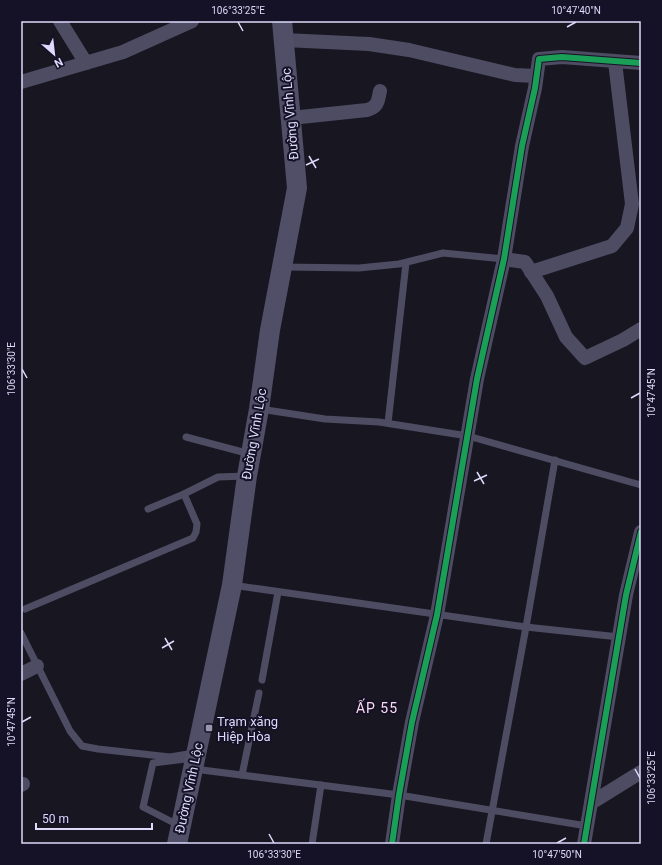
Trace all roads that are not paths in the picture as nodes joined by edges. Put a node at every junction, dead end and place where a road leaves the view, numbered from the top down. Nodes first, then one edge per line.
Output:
1 (60, 21) edge
2 (192, 21) edge
3 (283, 30) edge
4 (615, 62) junction
5 (86, 63) junction
6 (641, 63) edge
7 (536, 76) junction
8 (21, 82) edge
9 (380, 91) dead end
10 (291, 118) junction
11 (637, 202) edge
12 (504, 259) junction
13 (406, 263) junction
14 (281, 267) junction
15 (531, 272) junction
16 (641, 329) edge
17 (259, 409) junction
18 (388, 423) junction
19 (468, 436) junction
20 (186, 437) dead end
21 (250, 454) junction
22 (555, 460) junction
23 (247, 476) junction
24 (641, 485) edge
25 (184, 494) junction
26 (148, 509) dead end
27 (641, 532) edge
28 (232, 585) junction
29 (278, 592) junction
30 (25, 609) dead end
31 (437, 615) junction
32 (526, 627) junction
33 (21, 633) edge
34 (619, 637) junction
35 (37, 666) junction
36 (21, 674) edge
37 (262, 680) dead end
38 (259, 693) dead end
39 (194, 760) junction
40 (641, 772) edge
41 (242, 775) junction
42 (321, 785) junction
43 (399, 795) junction
44 (591, 803) junction
45 (492, 810) junction
46 (587, 826) junction
47 (178, 835) edge
48 (312, 844) edge
49 (392, 844) edge
50 (486, 844) edge
51 (584, 844) edge

1 - 5 street
2 - 5 street
3 - 7 street
3 - 10 main road, Đường Vĩnh Lộc
4 - 6 street
4 - 7 street
4 - 11 street
5 - 8 street
7 - 12 street
9 - 10 street
10 - 14 main road, Đường Vĩnh Lộc
11 - 15 street
12 - 13 lane
12 - 15 street
12 - 19 street
13 - 14 lane
13 - 18 lane
14 - 17 main road, Đường Vĩnh Lộc
15 - 16 street
17 - 18 lane
17 - 21 main road, Đường Vĩnh Lộc
18 - 19 lane
19 - 22 lane
19 - 31 street
20 - 21 lane
21 - 23 main road, Đường Vĩnh Lộc
22 - 24 lane
22 - 32 lane
23 - 25 lane
23 - 28 main road, Đường Vĩnh Lộc
25 - 26 lane
25 - 30 lane
27 - 34 street
28 - 29 lane
28 - 39 main road, Đường Vĩnh Lộc
29 - 31 lane
29 - 37 lane
31 - 32 lane
31 - 43 street
32 - 34 lane
32 - 45 lane
33 - 35 lane
34 - 44 street
35 - 36 street
35 - 39 lane
38 - 41 lane
39 - 41 lane
39 - 47 main road, Đường Vĩnh Lộc
39 - 47 lane
40 - 44 street
41 - 42 lane
42 - 43 lane
42 - 48 lane
43 - 45 lane
43 - 49 street
44 - 46 street
45 - 46 lane
45 - 50 lane
46 - 51 street

